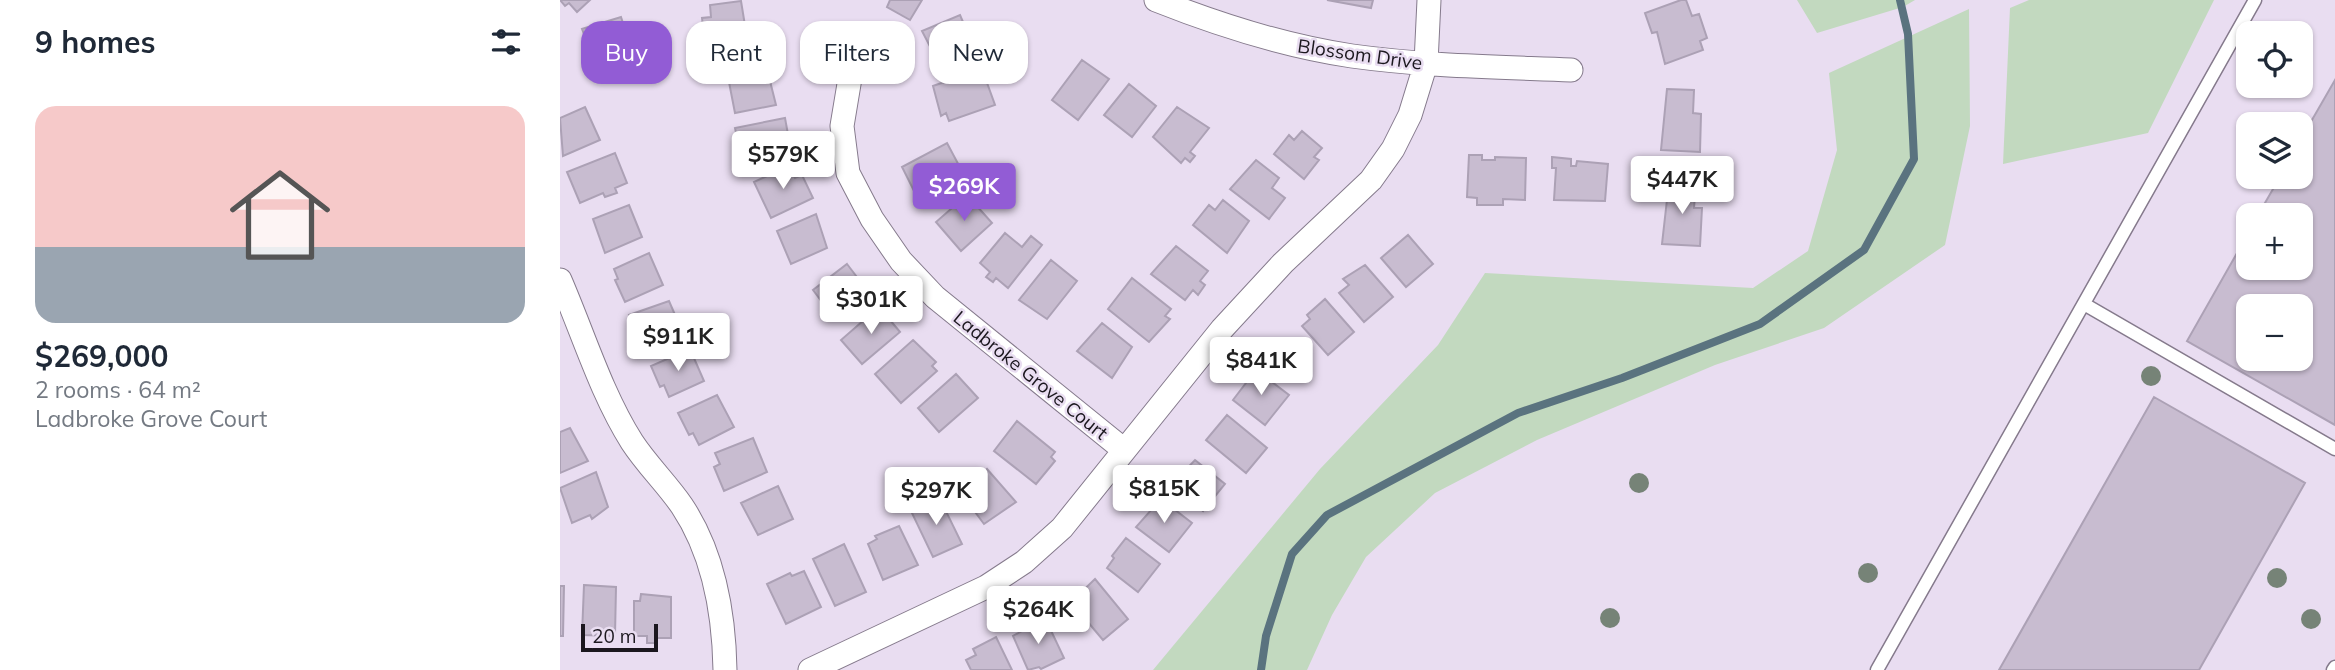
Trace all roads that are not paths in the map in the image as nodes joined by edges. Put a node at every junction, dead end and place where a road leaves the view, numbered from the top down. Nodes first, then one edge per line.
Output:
1 (1156, 0) edge
2 (1429, 0) edge
3 (2255, 0) edge
4 (1426, 63) junction
5 (1570, 70) dead end
6 (849, 84) edge
7 (560, 280) edge
8 (2084, 304) junction
9 (2335, 449) edge
10 (1124, 450) junction
11 (725, 670) edge
12 (810, 670) edge
13 (1877, 670) edge

1 - 4 street, Blossom Drive
2 - 4 street
3 - 8 lane
4 - 5 street, Blossom Drive
4 - 10 street
6 - 10 street, Ladbroke Grove Court
7 - 11 street
8 - 9 lane
8 - 13 lane
10 - 12 street

